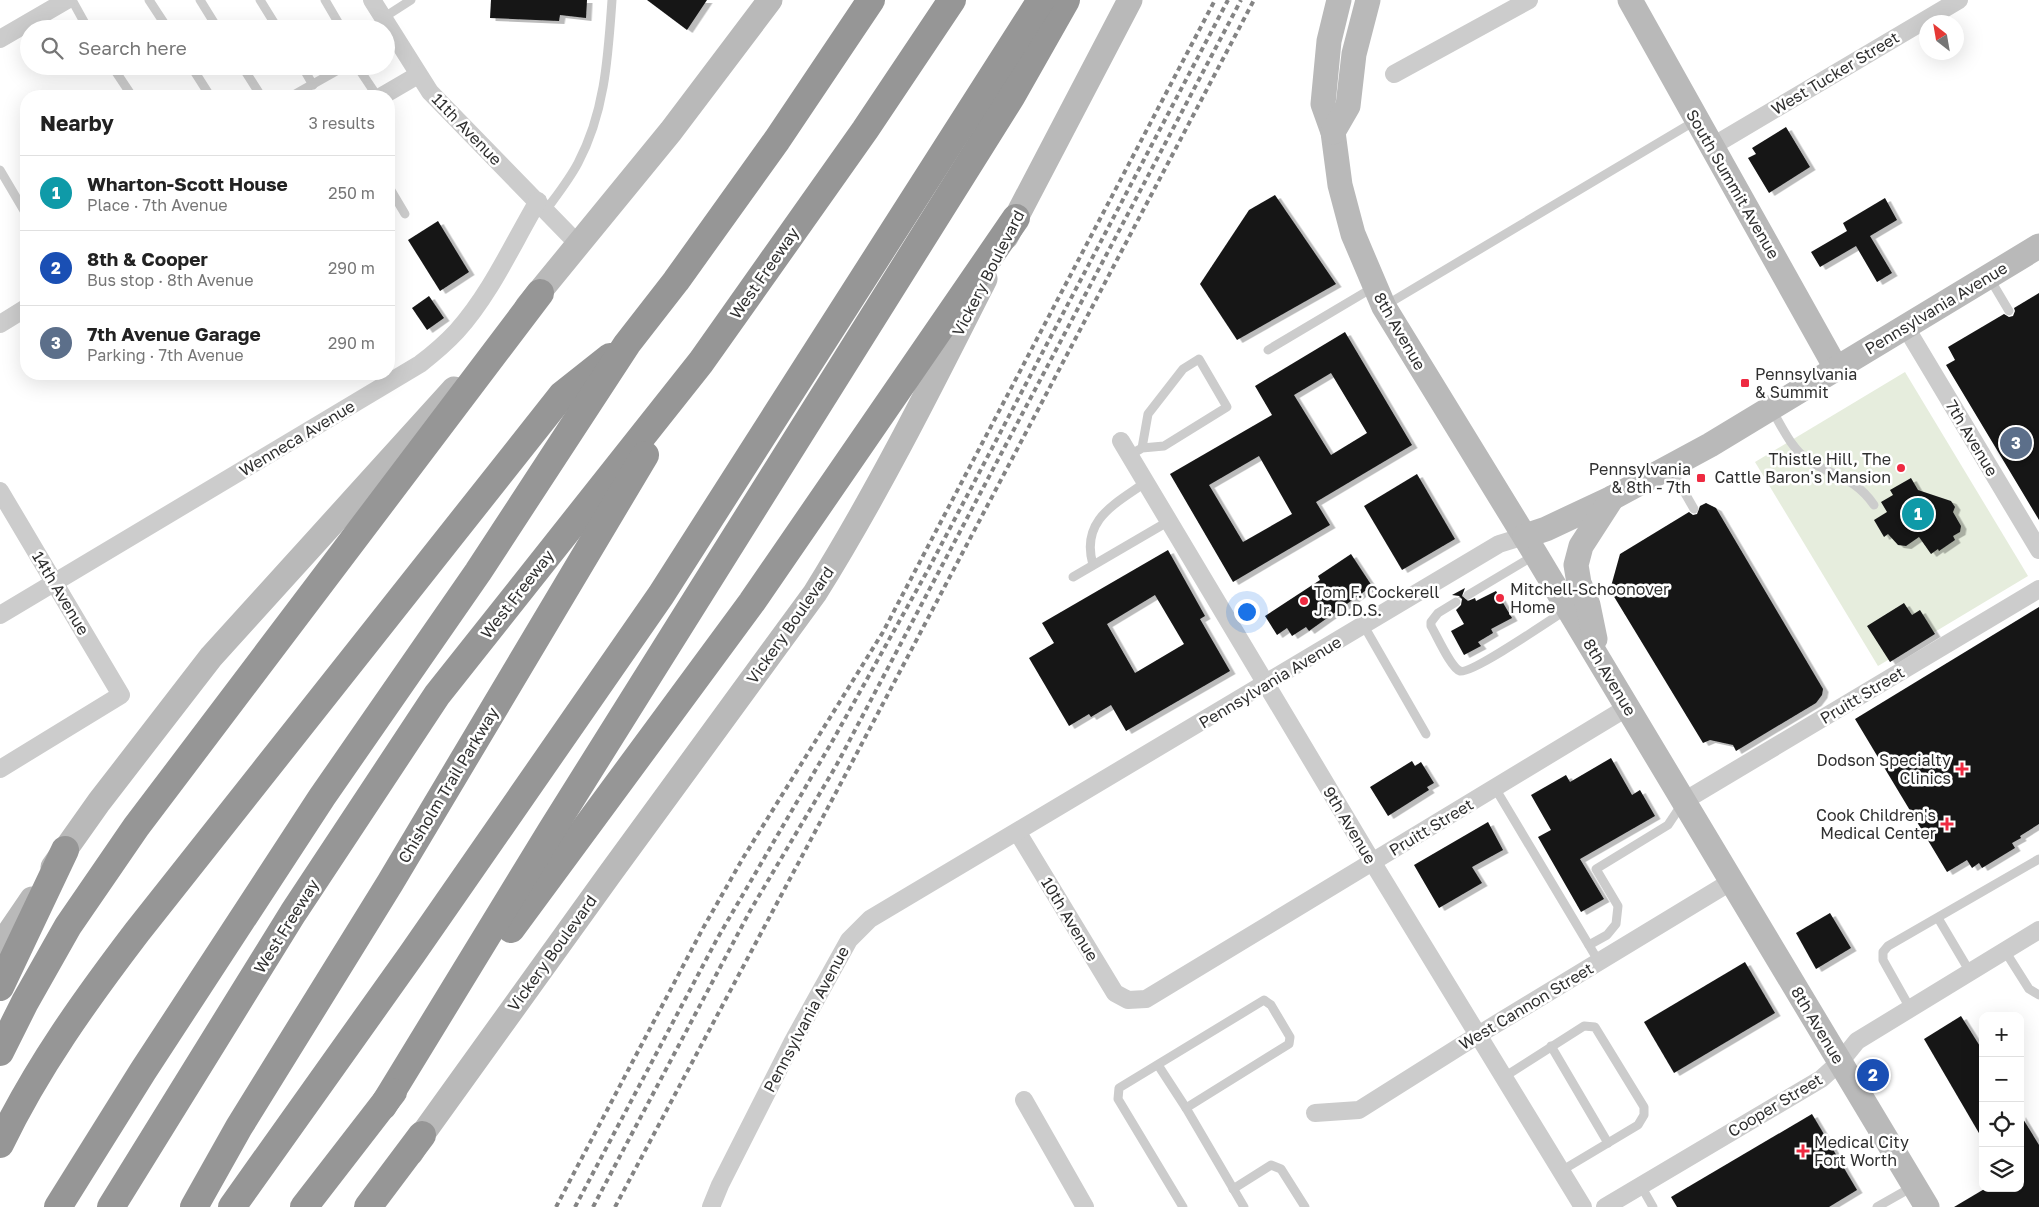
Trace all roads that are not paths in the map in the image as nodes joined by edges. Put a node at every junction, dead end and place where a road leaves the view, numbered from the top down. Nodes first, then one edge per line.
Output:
1 (67, 0) edge
2 (72, 0) edge
3 (149, 0) edge
4 (200, 0) edge
5 (260, 0) edge
6 (326, 0) edge
7 (372, 0) edge
8 (411, 0) edge
9 (612, 0) edge
10 (770, 0) edge
11 (872, 0) edge
12 (952, 0) edge
13 (1041, 0) edge
14 (1066, 0) edge
15 (1130, 0) edge
16 (1339, 0) edge
17 (1368, 0) edge
18 (1529, 0) edge
19 (1630, 0) edge
20 (1959, 0) edge
21 (384, 18) joint
22 (33, 20) edge
23 (83, 20) edge
24 (162, 20) edge
25 (212, 20) edge
26 (272, 20) edge
27 (337, 20) edge
28 (20, 27) edge
29 (395, 36) edge
30 (0, 39) edge
31 (1394, 74) dead end
32 (118, 75) edge
33 (197, 75) edge
34 (247, 75) edge
35 (307, 75) edge
36 (330, 75) edge
37 (363, 75) edge
38 (418, 75) junction
39 (313, 85) junction
40 (128, 90) edge
41 (206, 90) edge
42 (256, 90) edge
43 (303, 90) edge
44 (373, 90) edge
45 (392, 90) edge
46 (1697, 120) junction
47 (1333, 132) junction
48 (1711, 147) junction
49 (0, 170) edge
50 (395, 197) edge
51 (20, 204) edge
52 (542, 206) junction
53 (405, 214) dead end
54 (1016, 218) junction
55 (578, 244) junction
56 (2039, 246) edge
57 (1988, 276) junction
58 (540, 293) junction
59 (1379, 297) junction
60 (2009, 311) dead end
61 (20, 312) edge
62 (0, 324) edge
63 (1905, 326) junction
64 (627, 344) junction
65 (1268, 350) dead end
66 (701, 362) junction
67 (1836, 368) junction
68 (395, 379) edge
69 (393, 380) edge
70 (1770, 408) junction
71 (1131, 448) junction
72 (1669, 467) junction
73 (1146, 482) junction
74 (0, 492) edge
75 (1612, 498) junction
76 (1874, 505) dead end
77 (1694, 509) dead end
78 (1169, 521) junction
79 (1530, 545) junction
80 (2039, 550) edge
81 (1093, 566) junction
82 (1073, 577) dead end
83 (54, 582) junction
84 (2039, 589) edge
85 (1468, 595) dead end
86 (1456, 602) dead end
87 (1569, 608) junction
88 (0, 616) edge
89 (1364, 626) junction
90 (1600, 661) junction
91 (1267, 684) junction
92 (1628, 707) junction
93 (1426, 734) dead end
94 (0, 769) edge
95 (1495, 788) junction
96 (1684, 802) junction
97 (1018, 833) junction
98 (560, 839) junction
99 (65, 850) junction
100 (2039, 860) edge
101 (1373, 863) junction
102 (1732, 881) junction
103 (1938, 918) junction
104 (2039, 930) edge
105 (1589, 945) junction
106 (0, 946) edge
107 (2005, 951) junction
108 (1599, 962) junction
109 (1970, 972) junction
110 (0, 987) edge
111 (2039, 994) edge
112 (1128, 1000) joint
113 (1910, 1008) junction
114 (1478, 1035) junction
115 (1551, 1046) junction
116 (0, 1052) edge
117 (1840, 1062) junction
118 (1158, 1065) junction
119 (1504, 1077) junction
120 (1024, 1100) dead end
121 (1186, 1108) junction
122 (1315, 1113) dead end
123 (422, 1135) junction
124 (1608, 1143) junction
125 (0, 1144) edge
126 (1561, 1171) junction
127 (1640, 1186) junction
128 (1914, 1186) junction
129 (1233, 1189) junction
130 (58, 1207) edge
131 (111, 1207) edge
132 (194, 1207) edge
133 (232, 1207) edge
134 (304, 1207) edge
135 (368, 1207) edge
136 (379, 1207) edge
137 (711, 1207) edge
138 (1085, 1207) edge
139 (1183, 1207) edge
140 (1244, 1207) edge
141 (1305, 1207) edge
142 (1583, 1207) edge
143 (1605, 1207) edge
144 (1653, 1207) edge
145 (1877, 1207) edge
146 (1926, 1207) edge

1 - 22 street
2 - 23 lane
3 - 24 lane
4 - 25 lane
5 - 26 lane
6 - 27 lane
7 - 21 street, 11th Avenue
8 - 21 lane
9 - 52 lane
10 - 55 main road
11 - 64 highway
12 - 66 highway, West Freeway
13 - 133 highway
14 - 98 highway
15 - 54 main road, Vickery Boulevard
16 - 47 main road, 8th Avenue
17 - 47 main road
18 - 31 street
19 - 46 main road, South Summit Avenue
20 - 48 street, West Tucker Street
28 - 30 street
29 - 38 street, 11th Avenue
32 - 40 lane
33 - 41 lane
34 - 42 lane
35 - 39 lane
36 - 39 lane
37 - 44 lane
38 - 45 street
38 - 52 street, 11th Avenue
39 - 43 lane
46 - 48 main road, South Summit Avenue
46 - 59 lane
47 - 59 main road, 8th Avenue
48 - 67 main road, South Summit Avenue
49 - 51 lane
50 - 53 lane
52 - 55 street, 11th Avenue
52 - 68 street, Wenneca Avenue
54 - 98 highway
54 - 123 main road, Vickery Boulevard
55 - 58 main road
56 - 57 main road, Pennsylvania Avenue
57 - 60 lane
57 - 63 main road, Pennsylvania Avenue
58 - 99 main road
58 - 116 highway
59 - 65 lane
59 - 79 main road, 8th Avenue
61 - 62 street
63 - 67 main road, Pennsylvania Avenue
63 - 80 street, 7th Avenue
64 - 125 highway
64 - 130 highway
66 - 131 highway, West Freeway
66 - 132 highway, Chisholm Trail Parkway
67 - 70 main road, Pennsylvania Avenue
69 - 83 street, Wenneca Avenue
70 - 72 main road, Pennsylvania Avenue
70 - 76 lane
71 - 71 lane
71 - 73 street, 9th Avenue
72 - 75 main road, Pennsylvania Avenue
72 - 77 lane
73 - 78 street, 9th Avenue
73 - 81 lane
74 - 83 street, 14th Avenue
75 - 79 main road, Pennsylvania Avenue
75 - 90 main road
78 - 81 lane
78 - 91 street, 9th Avenue
79 - 85 lane
79 - 87 main road, 8th Avenue
79 - 89 street, Pennsylvania Avenue
81 - 82 lane
83 - 88 street, Wenneca Avenue
83 - 94 street, 14th Avenue
84 - 96 street, Pruitt Street
86 - 87 lane
87 - 90 main road, 8th Avenue
89 - 91 street, Pennsylvania Avenue
89 - 93 lane
90 - 92 main road, 8th Avenue
91 - 97 street, Pennsylvania Avenue
91 - 101 street, 9th Avenue
92 - 95 street, Pruitt Street
92 - 96 main road, 8th Avenue
95 - 101 street, Pruitt Street
95 - 105 lane
96 - 102 main road, 8th Avenue
96 - 105 lane
97 - 112 street, 10th Avenue
97 - 137 street, Pennsylvania Avenue
98 - 134 highway
99 - 106 main road
99 - 110 highway
100 - 103 lane
101 - 112 street, Pruitt Street
101 - 114 street, 9th Avenue
102 - 108 street, West Cannon Street
102 - 117 main road, 8th Avenue
103 - 109 lane
103 - 113 lane
104 - 107 street, Cooper Street
105 - 108 lane
107 - 109 street, Cooper Street
107 - 111 lane
108 - 114 street, West Cannon Street
109 - 113 street, Cooper Street
113 - 117 street, Cooper Street
114 - 119 street, 9th Avenue
114 - 122 street, West Cannon Street
115 - 119 lane
115 - 124 lane
115 - 124 lane
117 - 127 street, Cooper Street
117 - 128 main road, 8th Avenue
118 - 121 lane
118 - 121 lane
118 - 139 lane
119 - 126 street, 9th Avenue
120 - 138 street
121 - 129 lane
123 - 135 highway
123 - 136 main road, Vickery Boulevard
124 - 126 lane
126 - 142 street, 9th Avenue
127 - 143 street, Cooper Street
127 - 144 lane
128 - 145 lane
128 - 146 main road, 8th Avenue
129 - 140 lane
129 - 141 lane

